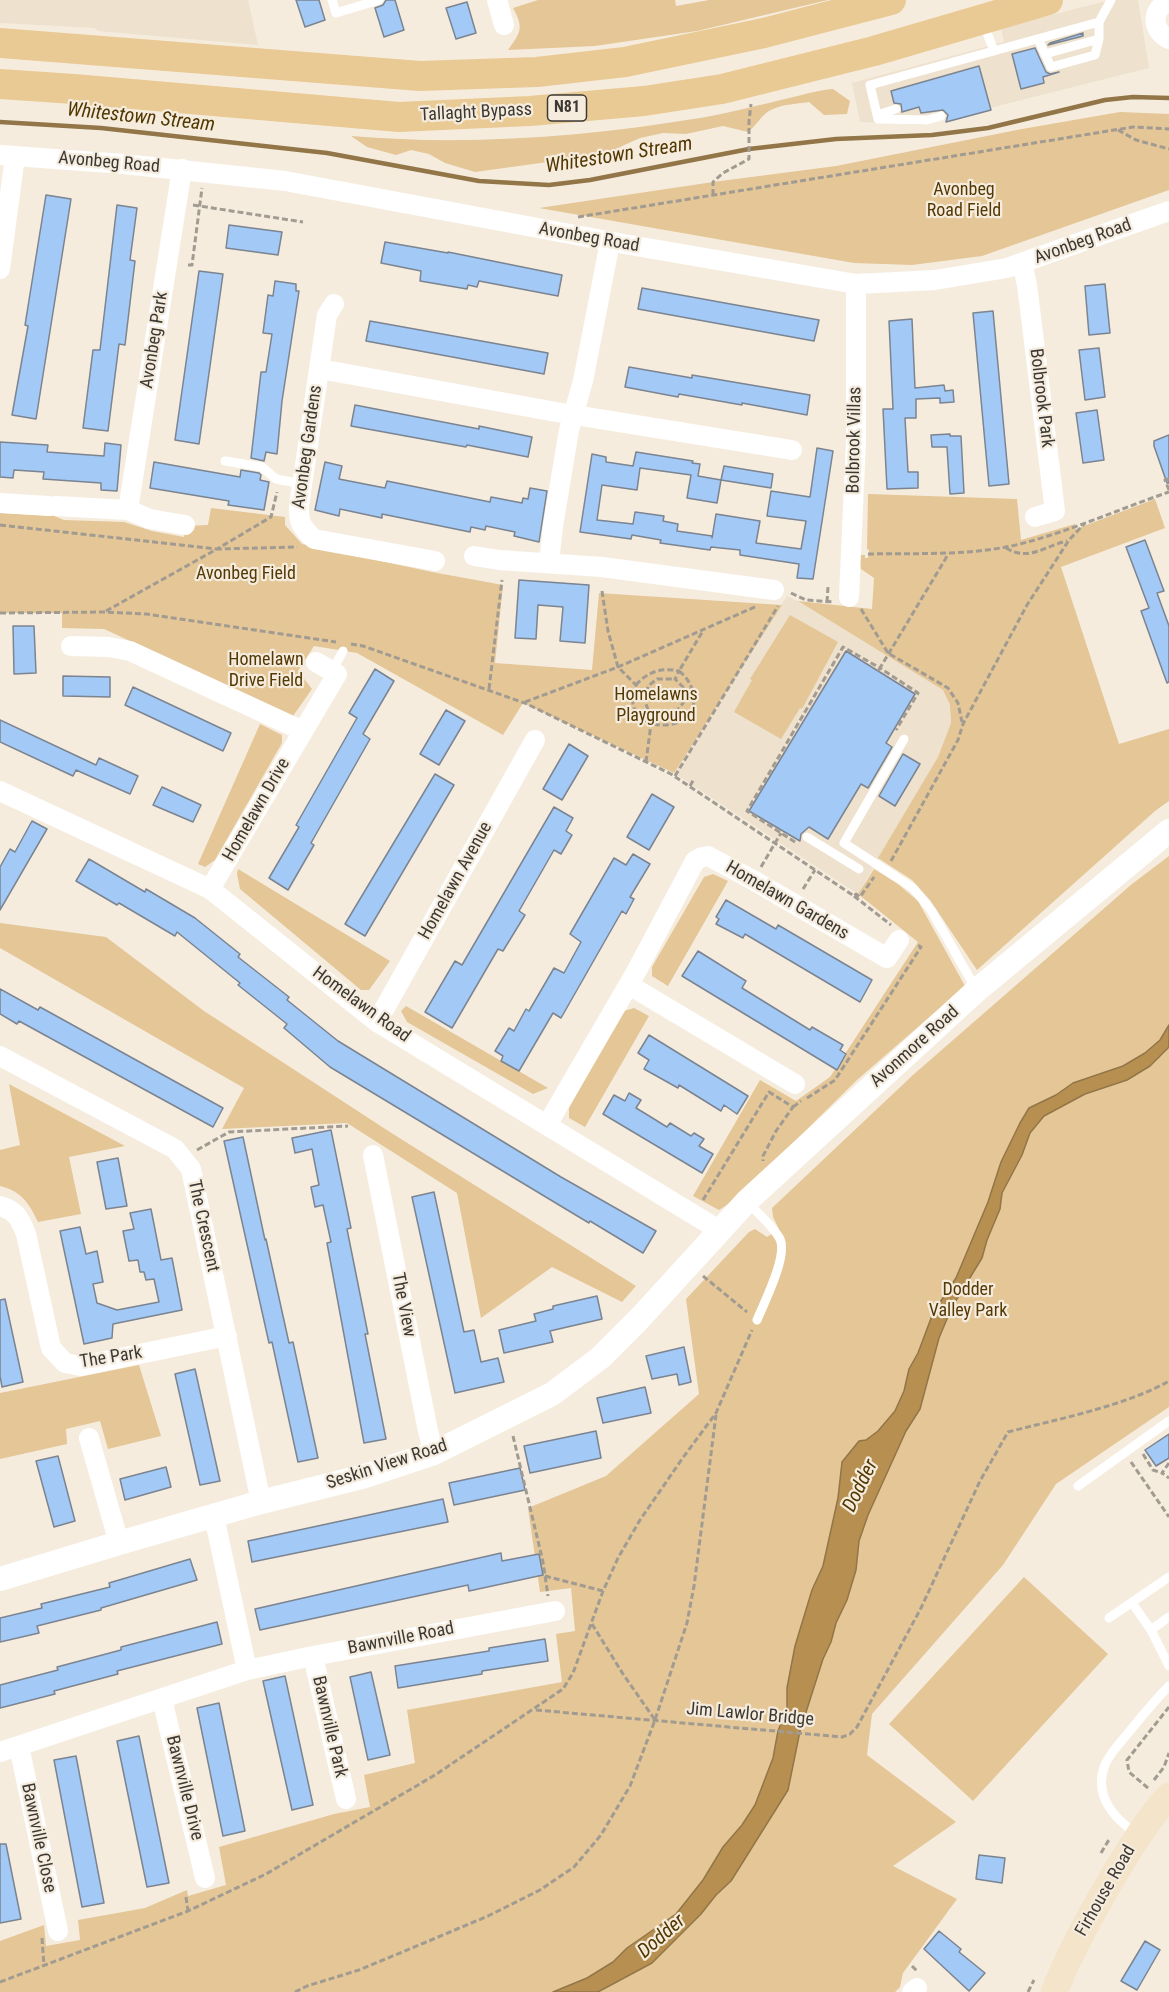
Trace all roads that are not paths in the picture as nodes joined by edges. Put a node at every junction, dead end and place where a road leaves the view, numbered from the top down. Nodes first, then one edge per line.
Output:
1 (332, 0) edge
2 (379, 0) edge
3 (497, 0) edge
4 (891, 0) edge
5 (1048, 0) edge
6 (1111, 0) edge
7 (1169, 2) edge
8 (1099, 22) junction
9 (972, 23) junction
10 (504, 25) dead end
11 (1038, 39) junction
12 (1099, 39) junction
13 (1169, 39) edge
14 (0, 43) edge
15 (994, 51) junction
16 (1045, 54) junction
17 (0, 84) edge
18 (896, 109) dead end
19 (877, 115) junction
20 (941, 116) dead end
21 (8, 155) edge
22 (182, 169) junction
23 (1169, 211) edge
24 (610, 242) junction
25 (1022, 264) junction
26 (0, 269) edge
27 (856, 284) junction
28 (334, 304) dead end
29 (320, 369) junction
30 (573, 414) junction
31 (792, 450) dead end
32 (225, 461) dead end
33 (302, 484) junction
34 (0, 503) edge
35 (128, 510) junction
36 (1035, 517) dead end
37 (185, 525) dead end
38 (474, 556) dead end
39 (435, 561) dead end
40 (549, 563) junction
41 (775, 597) road end
42 (849, 601) road end
43 (71, 646) dead end
44 (344, 651) dead end
45 (324, 667) joint
46 (303, 730) junction
47 (535, 740) dead end
48 (904, 740) dead end
49 (3, 798) edge
50 (1169, 831) edge
51 (807, 837) road end
52 (844, 843) junction
53 (836, 855) junction
54 (859, 869) dead end
55 (210, 889) junction
56 (900, 934) road end
57 (628, 985) junction
58 (977, 990) junction
59 (377, 1022) junction
60 (0, 1056) edge
61 (795, 1084) dead end
62 (547, 1125) junction
63 (373, 1155) dead end
64 (747, 1201) junction
65 (0, 1206) edge
66 (719, 1230) junction
67 (676, 1278) joint
68 (757, 1320) road end
69 (227, 1336) junction
70 (1169, 1420) edge
71 (89, 1438) dead end
72 (434, 1454) junction
73 (1078, 1486) dead end
74 (261, 1502) junction
75 (214, 1516) junction
76 (119, 1543) junction
77 (1169, 1577) edge
78 (0, 1580) edge
79 (551, 1604) road end
80 (1132, 1604) junction
81 (1169, 1617) edge
82 (1109, 1618) dead end
83 (1151, 1630) junction
84 (313, 1656) junction
85 (1169, 1666) edge
86 (247, 1670) junction
87 (1169, 1686) edge
88 (162, 1699) junction
89 (19, 1746) junction
90 (0, 1752) edge
91 (1158, 1792) edge
92 (346, 1799) dead end
93 (1139, 1835) junction
94 (205, 1878) dead end
95 (50, 1934) road end
96 (1054, 1992) edge

1 - 2 lane
3 - 10 street
4 - 14 main road, Tallaght Bypass / N81
5 - 9 main road, Tallaght Bypass / N81
6 - 8 lane
7 - 13 street
8 - 11 lane
8 - 12 lane
9 - 15 lane
9 - 17 main road, Tallaght Bypass / N81
11 - 15 lane
11 - 16 lane
12 - 16 lane
12 - 16 lane
15 - 19 lane
18 - 19 lane
19 - 20 lane
21 - 22 street, Avonbeg Road
21 - 26 street
22 - 24 street, Avonbeg Road
22 - 35 street, Avonbeg Park
23 - 25 street, Avonbeg Road
24 - 27 street, Avonbeg Road
24 - 30 street
25 - 27 street, Avonbeg Road
25 - 36 street, Bolbrook Park
27 - 42 street, Bolbrook Villas
28 - 29 street, Avonbeg Gardens
29 - 30 street, Avonbeg Gardens
29 - 33 street, Avonbeg Gardens
30 - 31 street, Avonbeg Gardens
30 - 40 street
32 - 33 lane
33 - 39 street, Avonbeg Gardens
34 - 35 street
35 - 37 street
38 - 40 street
40 - 41 street
43 - 46 street
44 - 45 lane
45 - 46 street, Homelawn Drive
46 - 55 street, Homelawn Drive
47 - 59 street, Homelawn Avenue
48 - 52 lane
49 - 55 street, Homelawn Road
50 - 58 street, Avonmore Road
51 - 53 lane
52 - 53 lane
52 - 58 lane
53 - 54 lane
55 - 59 street, Homelawn Road
56 - 57 street, Homelawn Gardens
57 - 61 street
57 - 62 street, Homelawn Gardens
58 - 64 street, Avonmore Road
59 - 62 street, Homelawn Road
60 - 69 street, The Crescent
62 - 66 street, Homelawn Road
63 - 72 street, The View
64 - 66 street, Avonmore Road
64 - 68 lane
65 - 69 street, The Park
66 - 67 street, Avonmore Road
67 - 72 street, Seskin View Road
69 - 74 street, The Crescent
70 - 73 lane
71 - 76 street
72 - 74 street, Seskin View Road
74 - 75 street, Seskin View Road
75 - 76 street, Seskin View Road
75 - 86 street
76 - 78 street, Seskin View Road
77 - 80 lane
79 - 84 street, Bawnville Road
80 - 82 lane
80 - 83 lane
81 - 83 lane
83 - 85 lane
84 - 86 street, Bawnville Road
84 - 92 street, Bawnville Park
86 - 88 street, Bawnville Road
87 - 93 lane
88 - 89 street, Bawnville Road
88 - 94 street, Bawnville Drive
89 - 90 street, Bawnville Road
89 - 95 street, Bawnville Close
91 - 93 main road, Firhouse Road
93 - 96 main road, Firhouse Road

